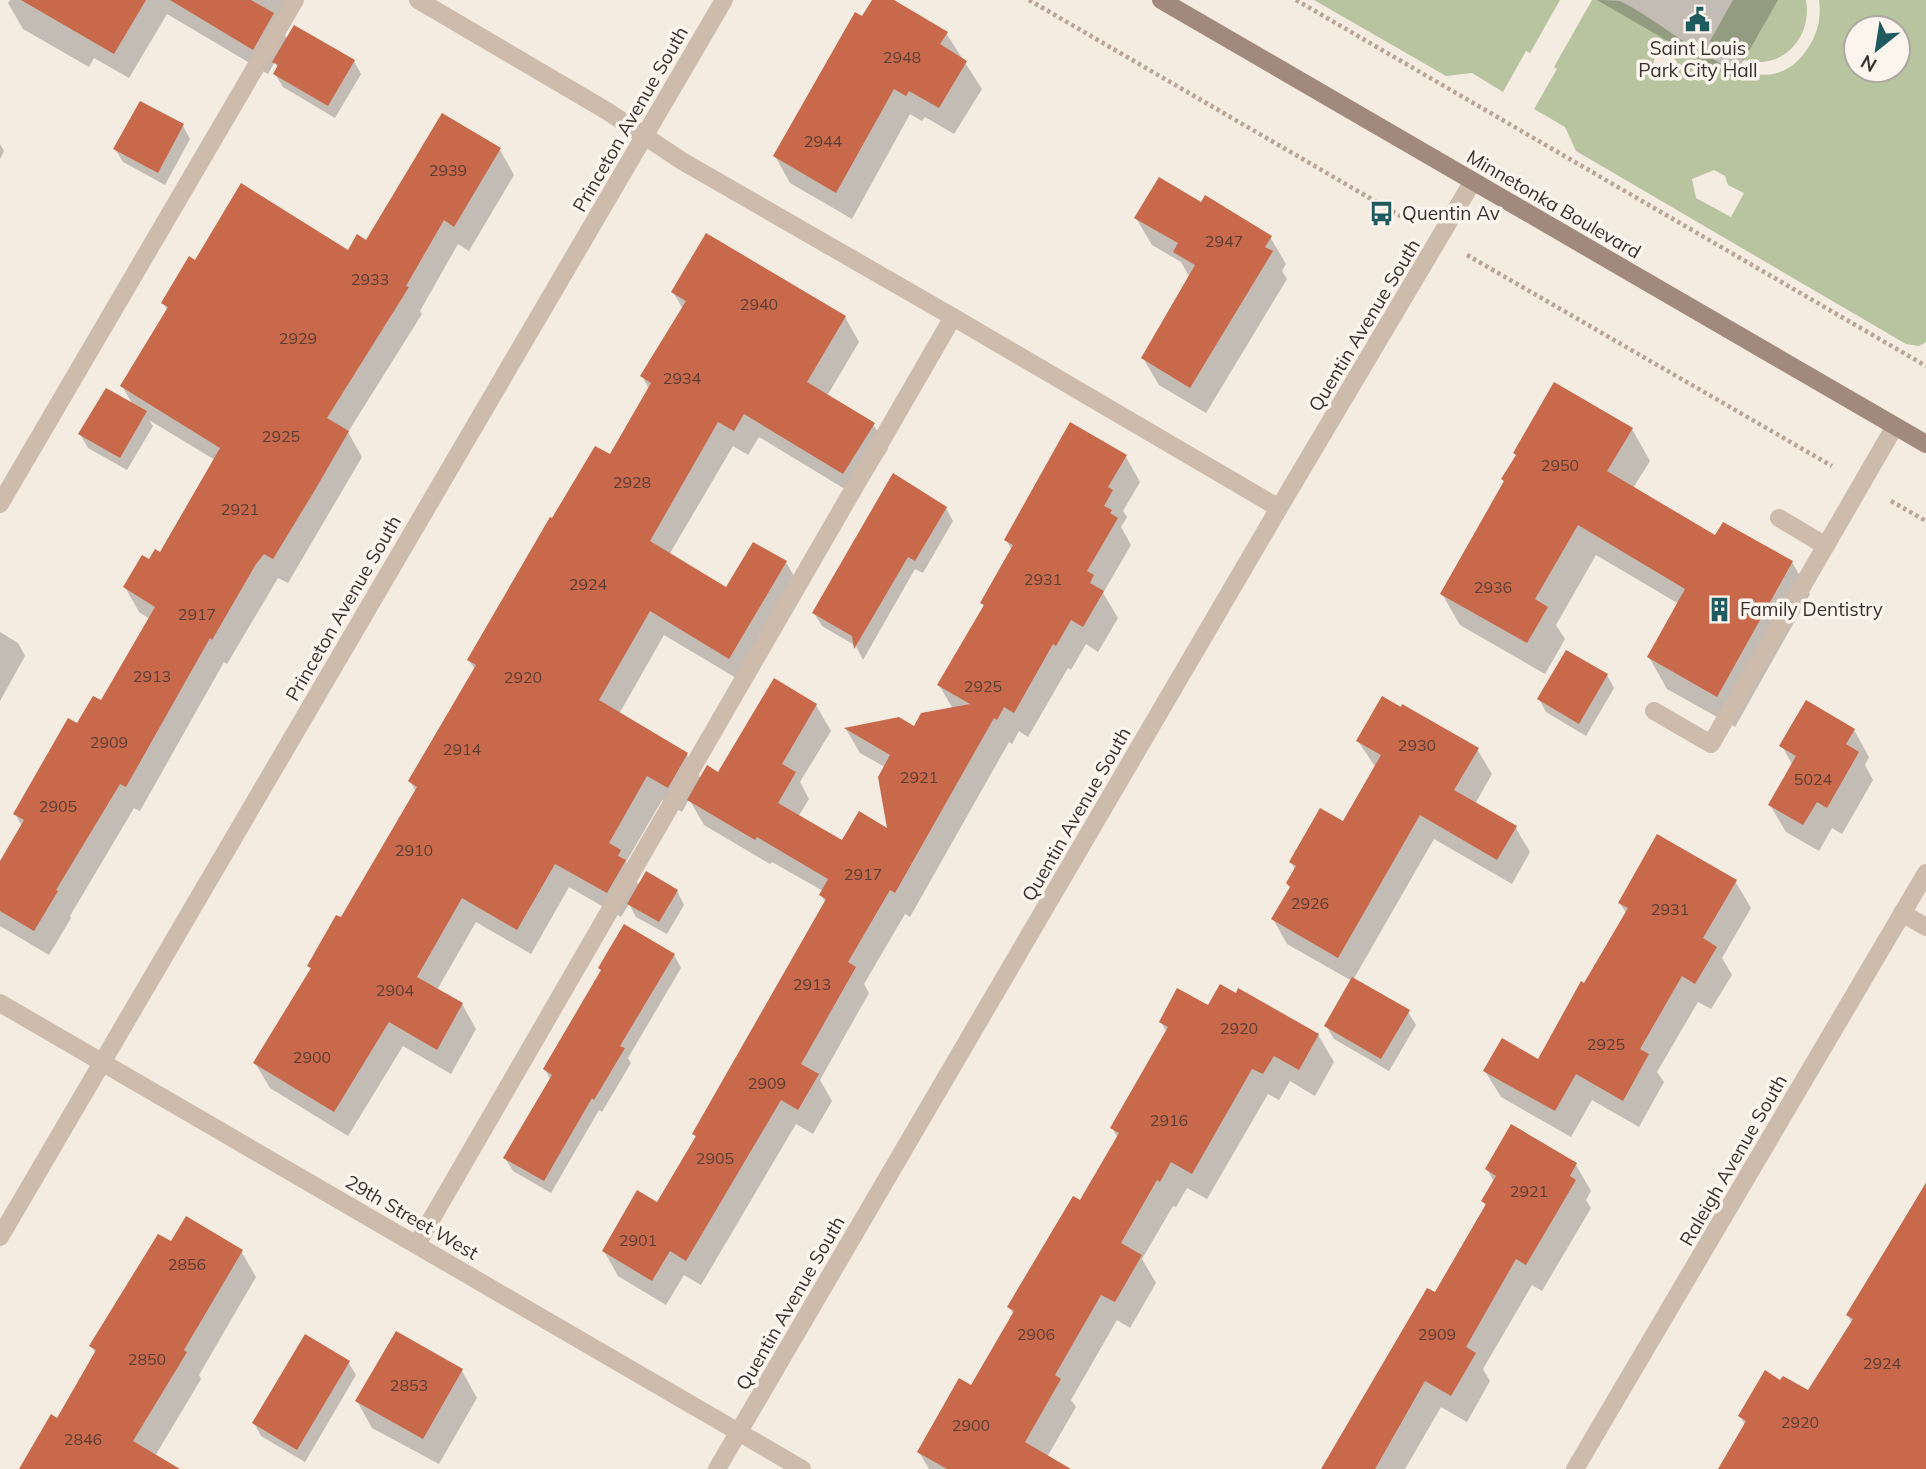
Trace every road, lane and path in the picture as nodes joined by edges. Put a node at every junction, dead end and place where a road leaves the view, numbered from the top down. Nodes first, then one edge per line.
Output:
1 (295, 0) edge
2 (418, 0) edge
3 (724, 0) edge
4 (1029, 0) edge
5 (1161, 0) edge
6 (1296, 0) edge
7 (644, 136) junction
8 (1473, 181) junction
9 (1440, 238) junction
10 (953, 317) junction
11 (1926, 366) edge
12 (1895, 426) junction
13 (1926, 444) edge
14 (1862, 484) junction
15 (0, 503) edge
16 (1279, 508) junction
17 (1779, 517) dead end
18 (1926, 522) edge
19 (1826, 546) junction
20 (1654, 711) dead end
21 (1926, 873) edge
22 (1902, 913) junction
23 (1926, 927) edge
24 (0, 1003) edge
25 (102, 1063) junction
26 (0, 1237) edge
27 (417, 1244) junction
28 (739, 1432) junction
29 (718, 1469) edge
30 (802, 1469) edge
31 (1576, 1469) edge

1 - 15 street
2 - 7 street
3 - 7 street, Princeton Avenue South
4 - 9 path
5 - 8 main road, Minnetonka Boulevard
6 - 11 path
7 - 10 street
7 - 25 street, Princeton Avenue South
8 - 9 street, Quentin Avenue South
8 - 12 main road, Minnetonka Boulevard
9 - 14 path
9 - 16 street, Quentin Avenue South
10 - 16 street
10 - 27 street
12 - 13 main road, Minnetonka Boulevard
12 - 14 street
14 - 18 path
14 - 19 street
16 - 28 street, Quentin Avenue South
17 - 19 street
19 - 20 street
21 - 22 street, Raleigh Avenue South
22 - 23 street
22 - 31 street, Raleigh Avenue South
24 - 25 street, 29th Street West
25 - 26 street, Princeton Avenue South
25 - 27 street, 29th Street West
27 - 28 street, 29th Street West
28 - 29 street, Quentin Avenue South
28 - 30 street, 29th Street West

